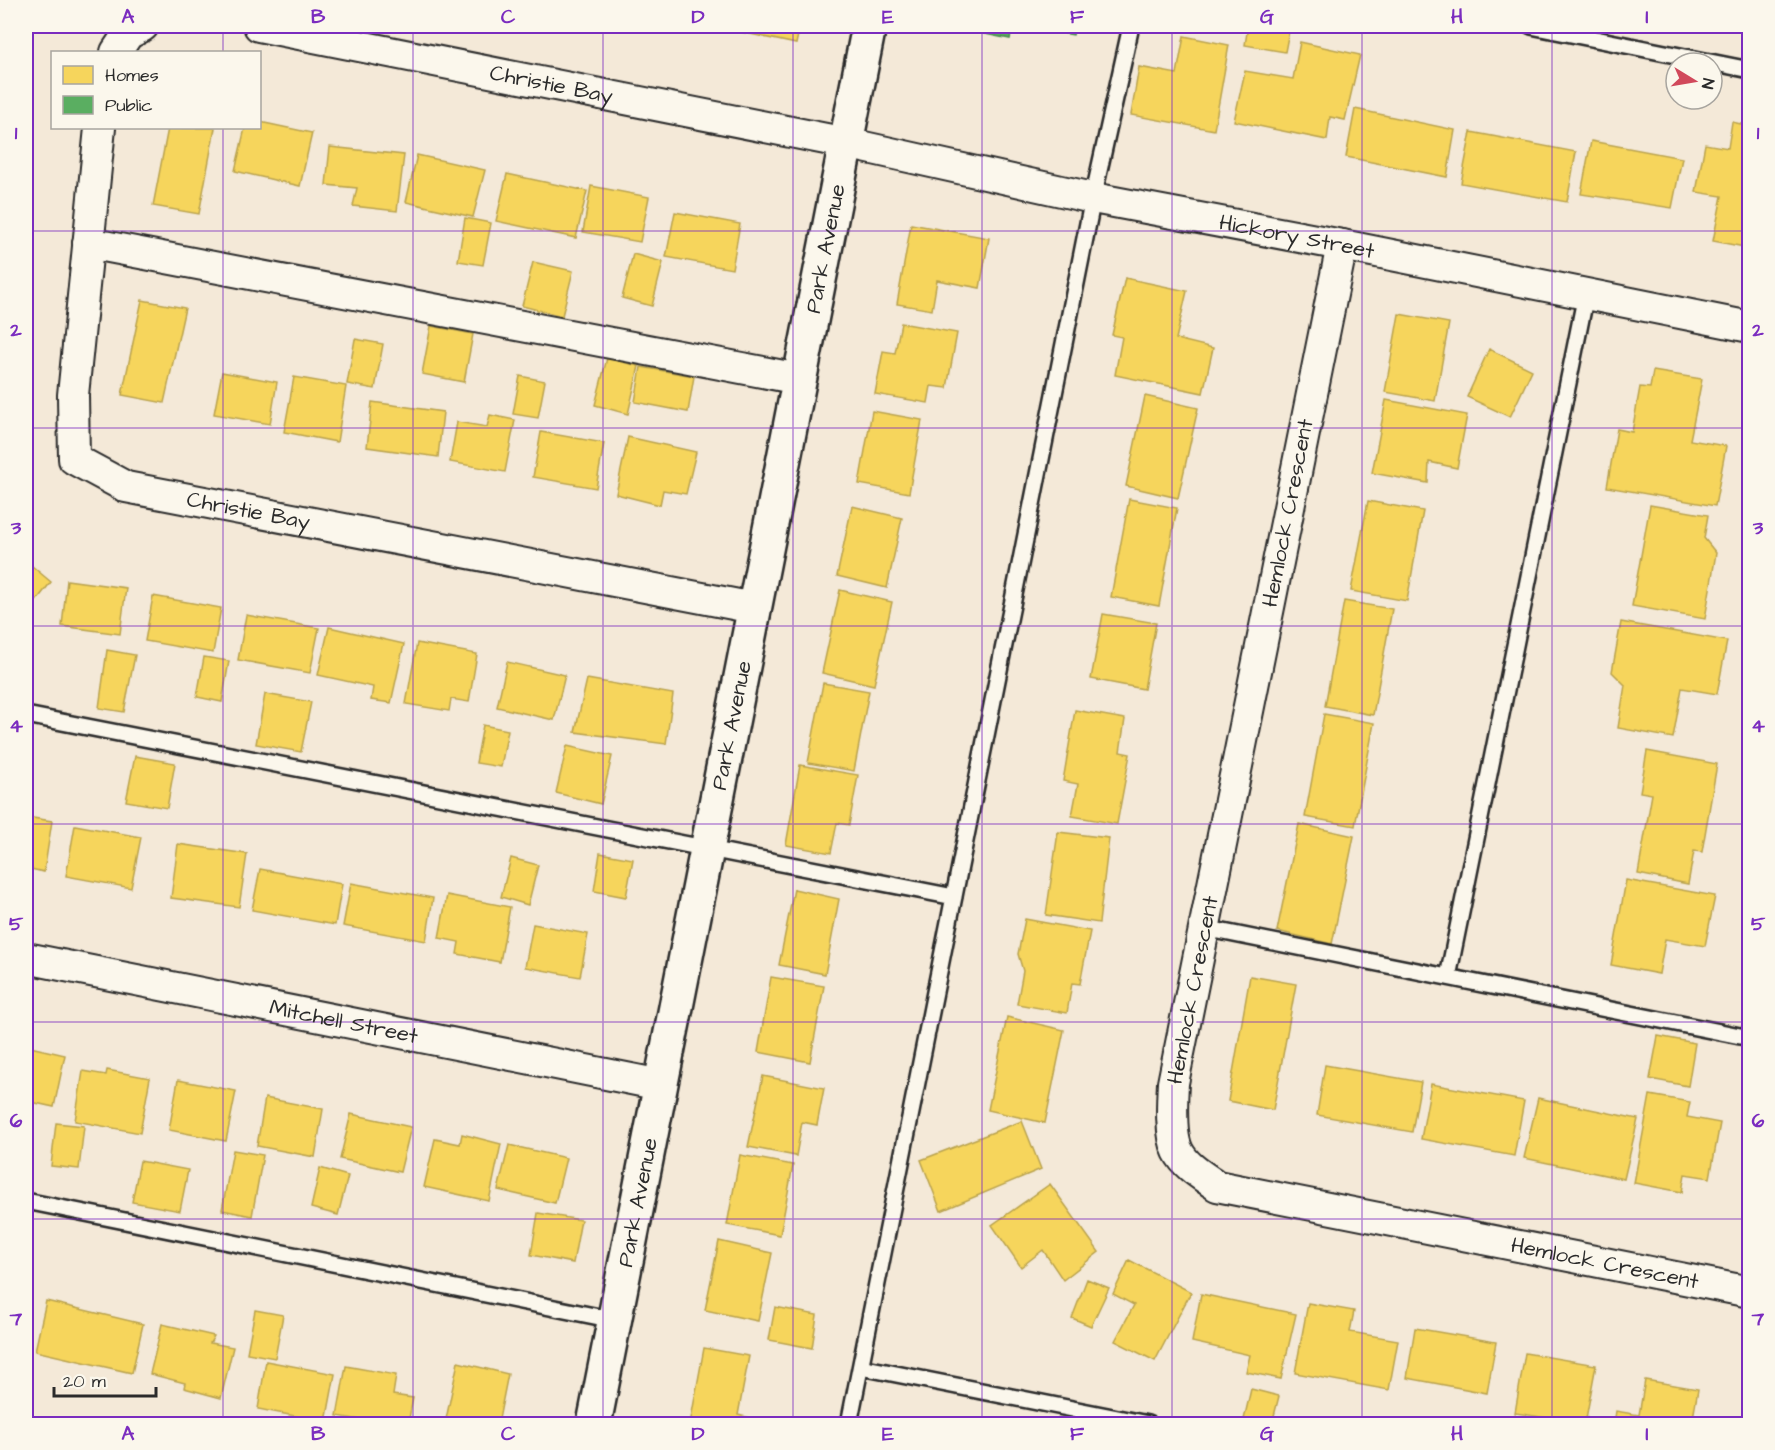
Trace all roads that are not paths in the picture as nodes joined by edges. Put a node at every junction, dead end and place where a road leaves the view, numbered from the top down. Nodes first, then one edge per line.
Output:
1 (142, 26) edge
2 (259, 26) edge
3 (869, 26) edge
4 (1131, 26) edge
5 (1531, 26) edge
6 (117, 51) edge
7 (1749, 70) edge
8 (100, 129) edge
9 (846, 143) junction
10 (1094, 198) junction
11 (88, 243) junction
12 (1342, 245) junction
13 (1586, 294) junction
14 (1749, 327) edge
15 (800, 379) junction
16 (754, 608) junction
17 (26, 715) edge
18 (707, 848) junction
19 (954, 897) junction
20 (1204, 928) junction
21 (26, 958) edge
22 (1448, 977) junction
23 (1749, 1038) edge
24 (661, 1084) junction
25 (26, 1201) edge
26 (1749, 1292) edge
27 (614, 1320) junction
28 (861, 1367) junction
29 (594, 1425) edge
30 (849, 1425) edge
31 (1148, 1425) edge

1 - 6 street
2 - 9 street, Christie Bay
3 - 9 street, Park Avenue
4 - 10 lane
5 - 7 lane
8 - 11 street, Christie Bay
9 - 10 street, Hickory Street
9 - 15 street, Park Avenue
10 - 12 street, Hickory Street
10 - 19 lane
11 - 15 street
11 - 16 street, Christie Bay
12 - 13 street, Hickory Street
12 - 20 street, Hemlock Crescent
13 - 14 street, Hickory Street
13 - 22 lane
15 - 16 street, Park Avenue
16 - 18 street, Park Avenue
17 - 18 lane
18 - 19 lane
18 - 24 street, Park Avenue
19 - 28 lane
20 - 22 lane
20 - 26 street, Hemlock Crescent
21 - 24 street, Mitchell Street
22 - 23 lane
24 - 27 street, Park Avenue
25 - 27 lane
27 - 29 street, Park Avenue
28 - 30 lane
28 - 31 lane

